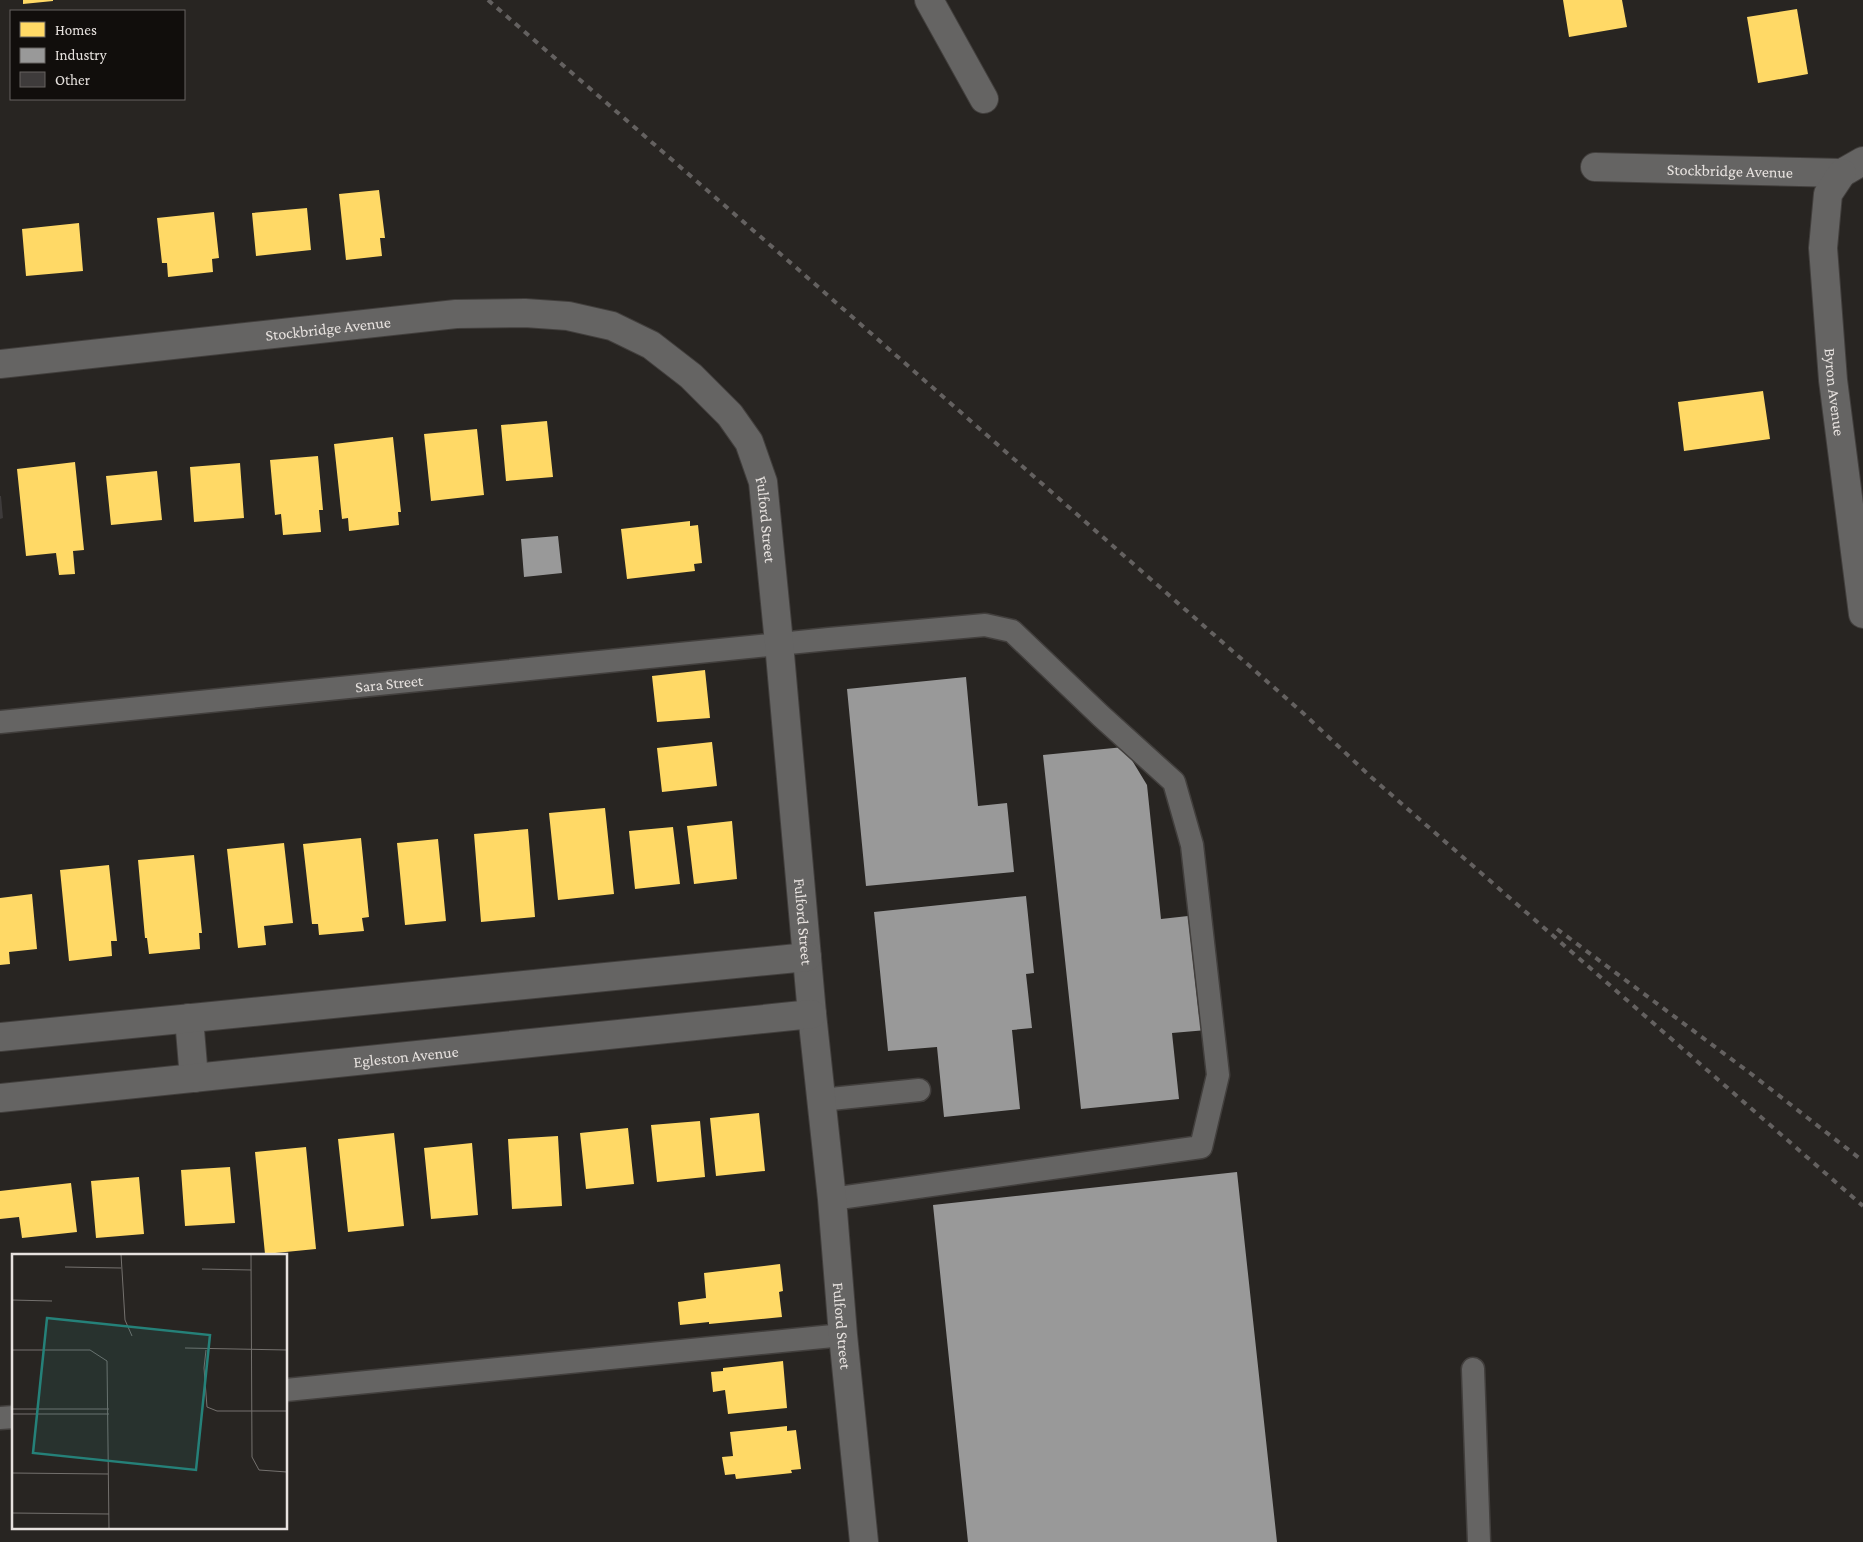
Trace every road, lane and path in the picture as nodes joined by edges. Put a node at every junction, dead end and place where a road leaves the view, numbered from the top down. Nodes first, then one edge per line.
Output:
1 (929, 0) edge
2 (984, 99) dead end
3 (1595, 167) dead end
4 (1853, 167) edge
5 (651, 345) joint
6 (0, 364) edge
7 (1863, 614) edge
8 (779, 643) junction
9 (0, 722) edge
10 (807, 957) junction
11 (812, 1014) junction
12 (189, 1018) junction
13 (0, 1037) edge
14 (194, 1078) junction
15 (919, 1090) dead end
16 (0, 1098) edge
17 (822, 1100) junction
18 (832, 1199) junction
19 (842, 1335) junction
20 (1473, 1369) dead end
21 (288, 1390) edge
22 (864, 1542) edge
23 (1479, 1542) edge

1 - 2 street
3 - 4 street, Stockbridge Avenue
4 - 7 street, Byron Avenue
5 - 6 street, Stockbridge Avenue
5 - 8 street, Fulford Street
8 - 9 lane, Sara Street
8 - 10 street, Fulford Street
8 - 18 lane, Sara Street
10 - 11 street, Fulford Street
10 - 12 street
11 - 14 street, Egleston Avenue
11 - 17 street, Fulford Street
12 - 13 street
12 - 14 street
14 - 16 street, Egleston Avenue
15 - 17 lane
17 - 18 street, Fulford Street
18 - 19 street, Fulford Street
19 - 21 lane
19 - 22 street, Fulford Street
20 - 23 lane

